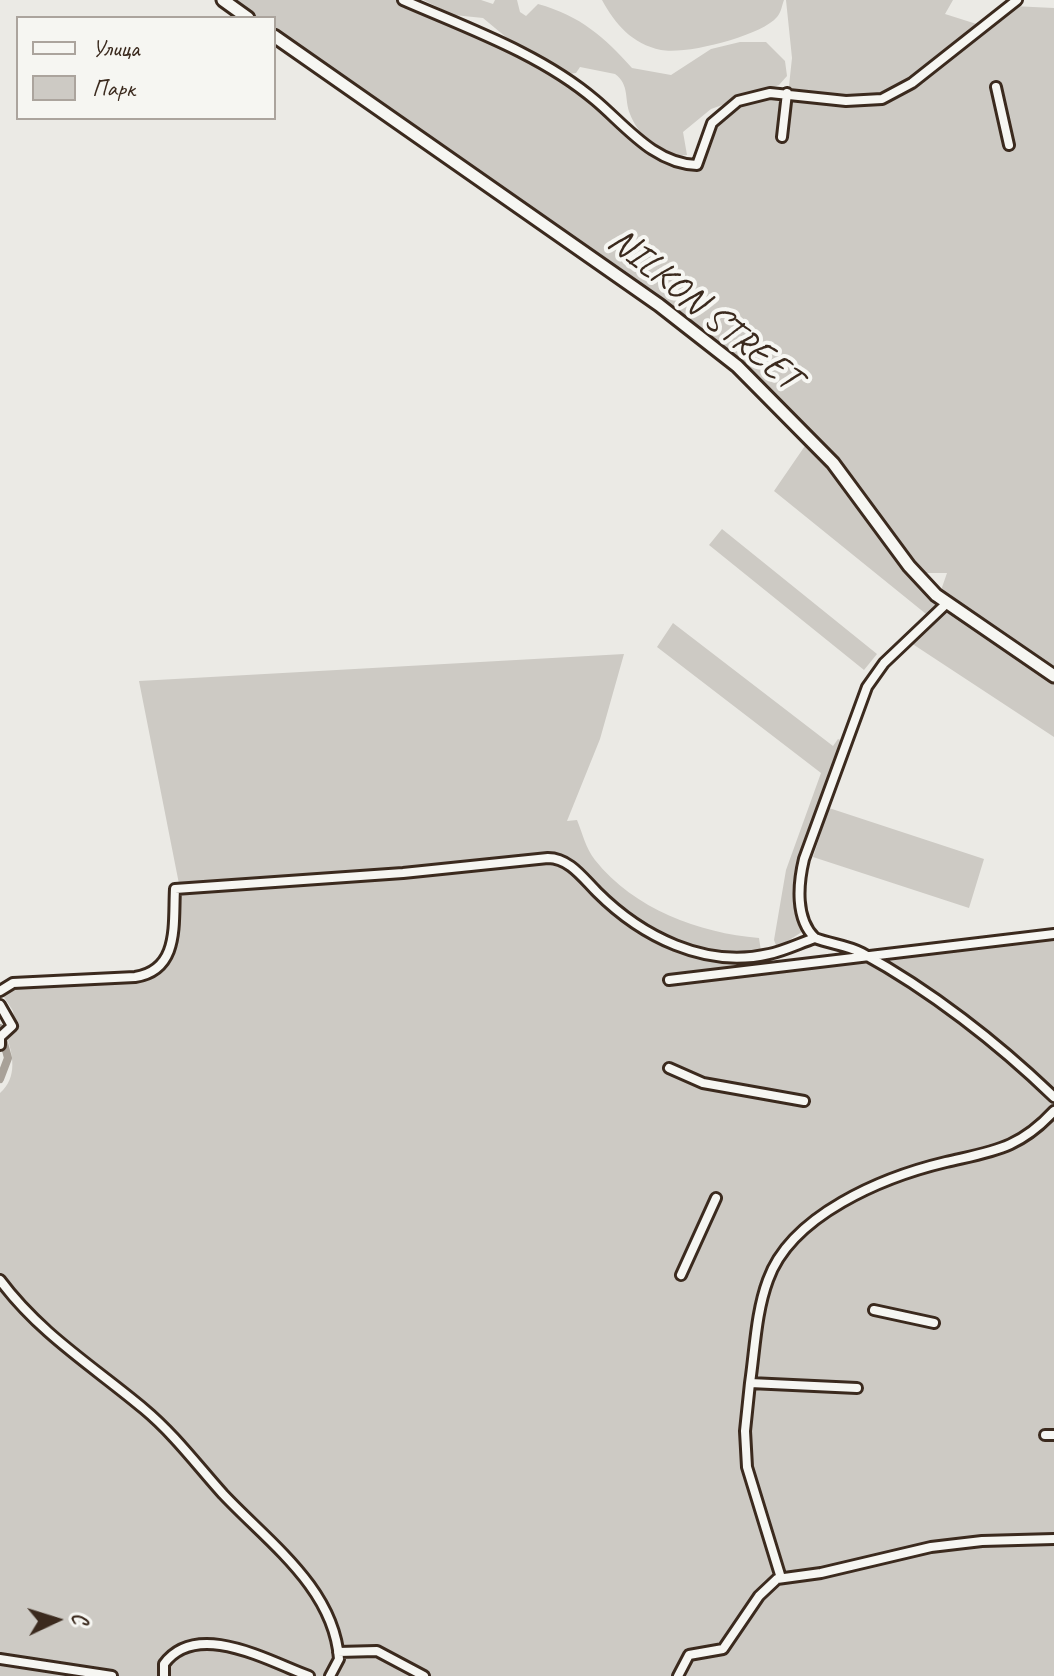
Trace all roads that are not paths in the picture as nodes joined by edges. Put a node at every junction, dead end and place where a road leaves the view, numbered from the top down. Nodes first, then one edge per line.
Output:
1 (223, 0) edge
2 (403, 0) edge
3 (1017, 0) edge
4 (245, 16) edge
5 (276, 37) edge
6 (996, 87) dead end
7 (787, 93) junction
8 (782, 137) dead end
9 (1009, 145) dead end
10 (946, 604) junction
11 (1054, 676) edge
12 (1054, 934) edge
13 (815, 938) junction
14 (868, 956) junction
15 (669, 980) dead end
16 (0, 991) edge
17 (0, 1005) edge
18 (4, 1038) edge
19 (669, 1068) dead end
20 (1054, 1097) edge
21 (804, 1101) dead end
22 (1054, 1111) edge
23 (716, 1198) dead end
24 (681, 1275) dead end
25 (0, 1280) edge
26 (874, 1310) dead end
27 (934, 1323) dead end
28 (750, 1383) junction
29 (857, 1388) dead end
30 (1054, 1539) edge
31 (781, 1578) junction
32 (338, 1652) junction
33 (0, 1659) edge
34 (112, 1676) edge
35 (164, 1676) edge
36 (309, 1676) edge
37 (330, 1676) edge
38 (424, 1676) edge
39 (678, 1676) edge

1 - 4 street
2 - 7 street
3 - 7 street
5 - 10 street, NILKON STREET
6 - 9 street
7 - 8 street
10 - 11 street, NILKON STREET
10 - 13 street
12 - 14 street
13 - 14 street
13 - 16 street
14 - 15 street
14 - 20 street
17 - 18 street
19 - 21 street
22 - 28 street
23 - 24 street
25 - 32 street
26 - 27 street
28 - 29 street
28 - 31 street
30 - 31 street
31 - 39 street
32 - 37 street
32 - 38 street
33 - 34 street
35 - 36 street

